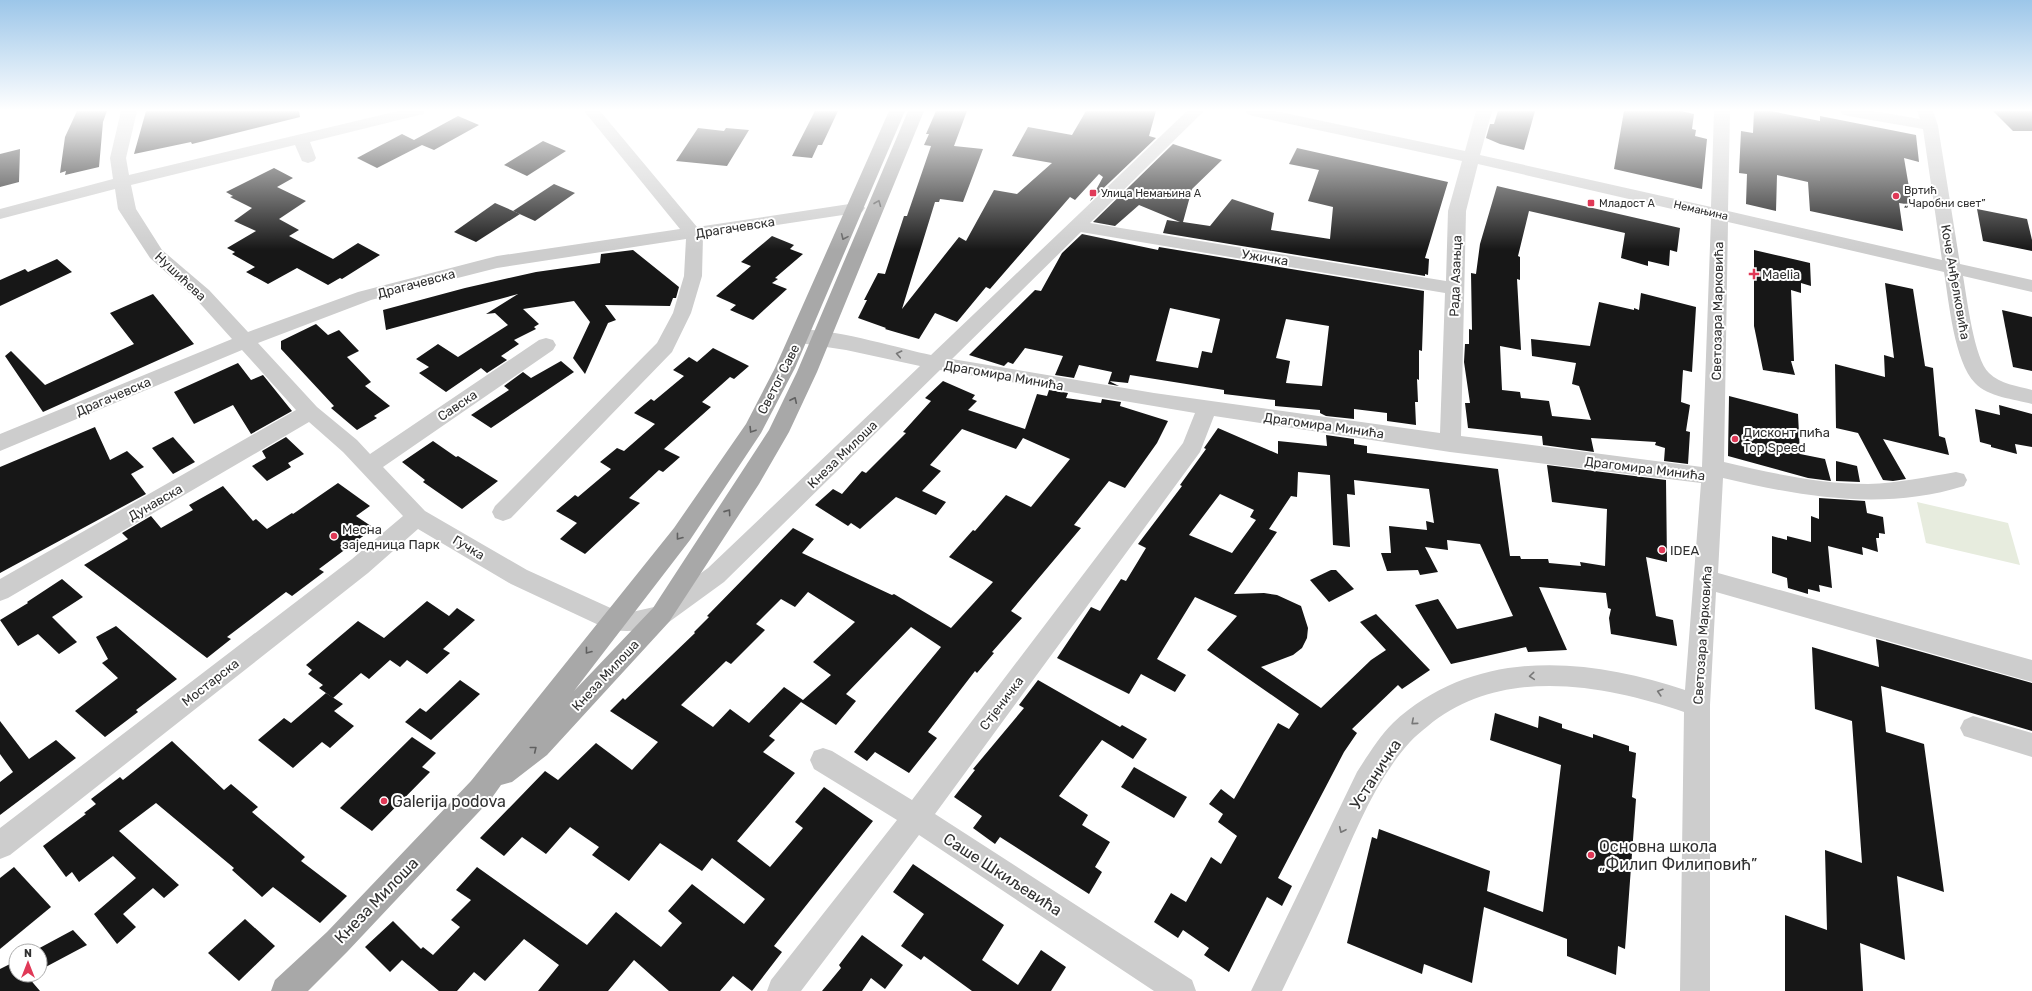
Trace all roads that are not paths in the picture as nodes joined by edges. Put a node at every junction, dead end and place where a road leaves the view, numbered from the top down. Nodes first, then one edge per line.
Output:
1 (118, 157) edge
2 (196, 157) edge
3 (215, 157) edge
4 (630, 157) edge
5 (878, 157) edge
6 (897, 157) edge
7 (1148, 157) edge
8 (1468, 157) edge
9 (1721, 157) edge
10 (1934, 157) edge
11 (1471, 158) junction
12 (121, 177) junction
13 (0, 203) edge
14 (856, 208) junction
15 (0, 214) edge
16 (1720, 214) junction
17 (1076, 226) junction
18 (693, 233) junction
19 (1952, 268) junction
20 (2032, 286) edge
21 (1454, 288) junction
22 (800, 336) junction
23 (822, 338) junction
24 (244, 341) junction
25 (546, 345) dead end
26 (937, 362) junction
27 (2032, 397) edge
28 (1206, 408) junction
29 (310, 412) junction
30 (0, 443) edge
31 (1450, 444) junction
32 (369, 465) junction
33 (1713, 472) junction
34 (1956, 480) dead end
35 (503, 512) dead end
36 (417, 517) junction
37 (1706, 579) junction
38 (0, 591) edge
39 (660, 615) junction
40 (612, 620) junction
41 (2032, 671) edge
42 (1697, 705) junction
43 (1973, 728) dead end
44 (2032, 745) edge
45 (823, 760) dead end
46 (481, 790) junction
47 (916, 817) junction
48 (0, 845) edge
49 (286, 991) edge
50 (782, 991) edge
51 (1181, 991) edge
52 (1266, 991) edge
53 (1694, 991) edge

1 - 12 street, Нушићева
2 - 12 street
3 - 12 street
4 - 18 street
5 - 14 main road, Светог Саве
23 -> 6 main road, Светог Саве
7 - 17 street, Кнеза Милоша
8 - 11 street, Немањина
9 - 16 street, Светозара Марковића
10 - 19 street, Коче Анђелковића
11 - 16 street, Немањина
11 - 21 street, Рада Азањца
12 - 13 street
12 - 15 street
12 - 24 street, Нушићева
14 - 18 street, Драгачевска
14 -> 22 main road, Светог Саве
16 - 19 street, Немањина
16 - 33 street, Светозара Марковића
17 - 21 street, Ужичка
17 - 26 street, Кнеза Милоша
18 - 24 street, Драгачевска
18 - 35 street
19 - 20 street, Немањина
19 - 27 street, Коче Анђелковића
21 - 31 street, Рада Азањца
22 - 23 street, Драгомира Минића
22 -> 40 main road, Светог Саве
26 -> 23 street, Драгомира Минића
39 -> 23 main road, Светог Саве
24 - 29 street, Гучка
24 - 30 street, Драгачевска
25 - 32 street, Савска
26 - 28 street, Драгомира Минића
26 - 39 street, Кнеза Милоша
28 - 31 street, Драгомира Минића
28 - 47 street, Стјеничка
29 - 32 street, Гучка
29 - 38 street, Дунавска
31 - 33 street, Драгомира Минића
32 - 36 street, Гучка
33 - 34 street, Драгомира Минића
33 - 37 street, Светозара Марковића
36 - 40 street, Гучка
36 - 48 street, Мостарска
37 - 41 street
37 - 42 street, Светозара Марковића
39 - 40 street, Гучка
46 -> 39 main road, Кнеза Милоша
40 -> 46 main road, Кнеза Милоша
42 -> 52 street, Устаничка
42 - 53 street, Светозара Марковића
43 - 44 street
45 - 47 street, Саше Шкиљевића
46 - 49 main road, Кнеза Милоша
47 - 50 street, Стјеничка
47 - 51 street, Саше Шкиљевића

